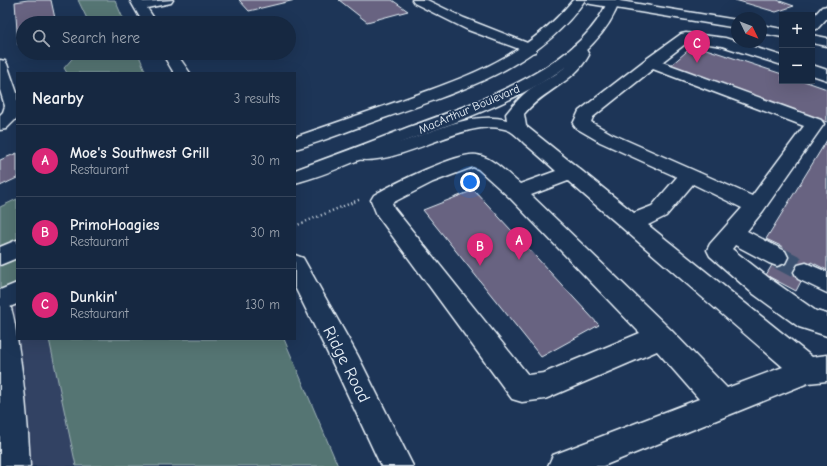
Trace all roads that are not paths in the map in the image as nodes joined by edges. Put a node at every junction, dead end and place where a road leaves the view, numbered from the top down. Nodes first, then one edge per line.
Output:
1 (167, 0) edge
2 (418, 0) edge
3 (579, 0) edge
4 (591, 0) edge
5 (614, 2) edge
6 (138, 3) edge
7 (827, 10) edge
8 (146, 16) edge
9 (731, 23) edge
10 (815, 23) edge
11 (767, 30) edge
12 (779, 32) edge
13 (815, 40) edge
14 (827, 42) edge
15 (530, 49) junction
16 (579, 49) junction
17 (174, 60) edge
18 (779, 60) edge
19 (650, 63) junction
20 (0, 64) edge
21 (815, 71) edge
22 (181, 72) edge
23 (827, 75) edge
24 (0, 125) edge
25 (517, 128) junction
26 (296, 143) edge
27 (357, 154) junction
28 (570, 173) junction
29 (690, 175) junction
30 (296, 177) edge
31 (517, 193) junction
32 (756, 206) junction
33 (632, 223) junction
34 (732, 232) junction
35 (16, 249) edge
36 (0, 256) edge
37 (777, 256) tunnel mouth
38 (296, 266) edge
39 (806, 272) tunnel mouth
40 (827, 282) edge
41 (16, 293) edge
42 (0, 301) edge
43 (0, 310) edge
44 (827, 324) edge
45 (661, 337) junction
46 (3, 360) edge
47 (817, 369) edge
48 (722, 403) junction
49 (14, 466) edge
50 (397, 466) edge
51 (564, 466) edge

1 - 6 main road
2 - 15 main road
3 - 15 main road, MacArthur Boulevard
4 - 5 main road
5 - 9 main road
5 - 16 main road, MacArthur Boulevard
6 - 8 main road
7 - 10 main road
11 - 12 main road
13 - 14 main road
15 - 26 main road, MacArthur Boulevard
16 - 25 main road
16 - 27 main road, MacArthur Boulevard
17 - 22 main road
18 - 19 main road
19 - 29 main road
19 - 32 main road
20 - 24 main road
21 - 23 main road
25 - 27 main road
25 - 28 main road
27 - 30 main road, MacArthur Boulevard
28 - 31 main road
28 - 33 main road
29 - 32 main road
29 - 33 main road
31 - 45 main road
31 - 45 main road
32 - 34 main road
33 - 47 main road
34 - 37 main road
34 - 44 main road
35 - 36 main road
38 - 50 main road, Ridge Road
39 - 40 main road
41 - 42 main road
43 - 46 main road
45 - 48 main road
46 - 49 main road
47 - 48 main road
48 - 51 main road

